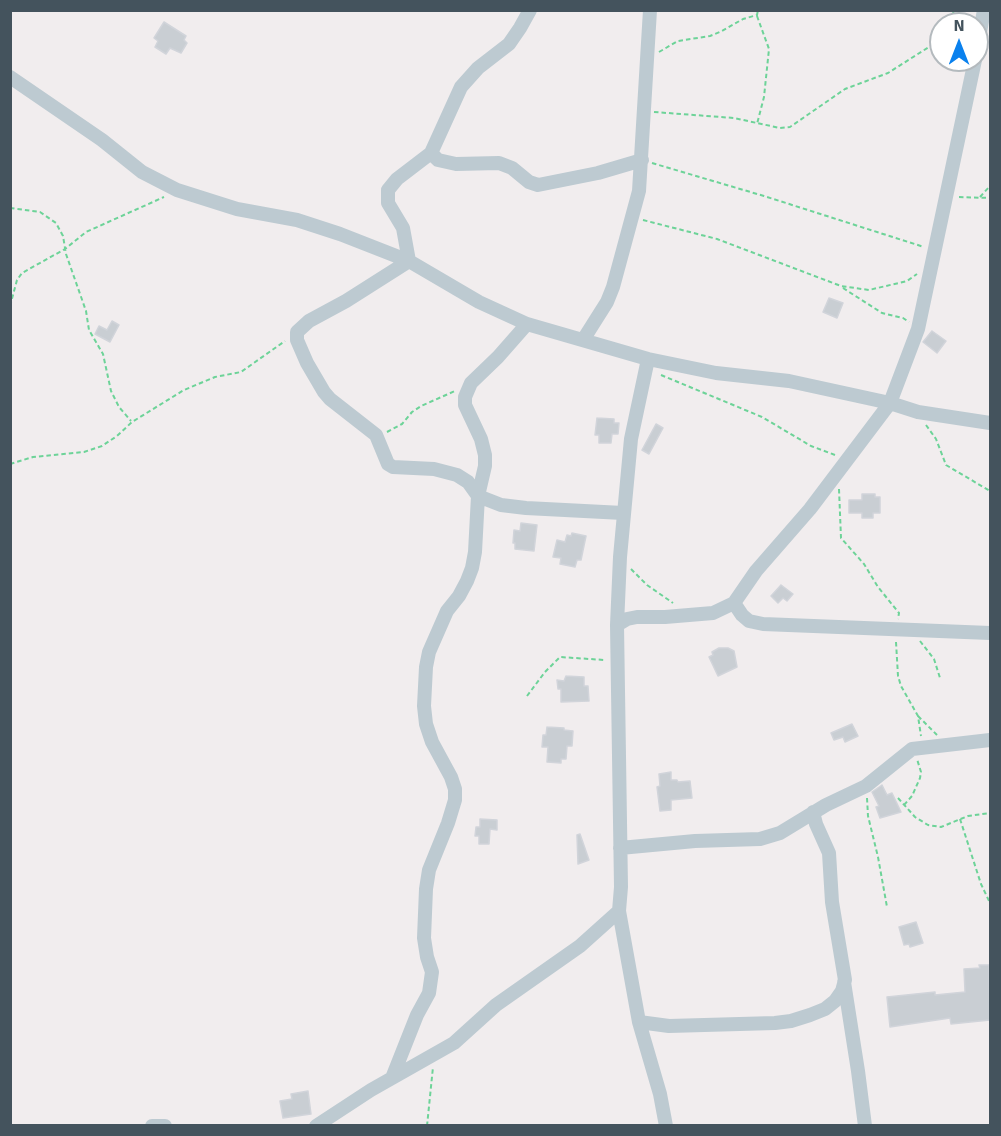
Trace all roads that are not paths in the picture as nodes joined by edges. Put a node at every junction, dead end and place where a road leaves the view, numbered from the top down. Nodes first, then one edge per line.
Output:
1 (530, 10) edge
2 (650, 10) edge
3 (973, 72) edge
4 (10, 77) edge
5 (431, 153) junction
6 (642, 160) junction
7 (409, 261) junction
8 (526, 324) junction
9 (584, 340) junction
10 (647, 363) junction
11 (890, 404) junction
12 (990, 423) edge
13 (478, 496) junction
14 (623, 513) junction
15 (734, 603) junction
16 (617, 625) junction
17 (990, 633) edge
18 (990, 740) edge
19 (813, 812) junction
20 (620, 848) junction
21 (620, 911) junction
22 (844, 982) junction
23 (639, 1022) junction
24 (392, 1078) junction
25 (152, 1125) edge
26 (165, 1125) edge
27 (316, 1125) edge
28 (666, 1125) edge
29 (865, 1125) edge

1 - 5 street
2 - 6 street
3 - 11 street
4 - 7 street
5 - 6 street
5 - 7 street
6 - 9 street
7 - 8 street
7 - 13 street
8 - 9 street
8 - 13 street
9 - 10 street
10 - 11 street
10 - 14 street
11 - 12 street
11 - 15 street
13 - 14 street
13 - 24 street
14 - 16 street
15 - 16 street
15 - 17 street
16 - 20 street
18 - 19 street
19 - 20 street
19 - 22 street
20 - 21 street
21 - 23 street
21 - 24 street
22 - 23 street
22 - 29 street
23 - 28 street
24 - 27 street
25 - 26 street

